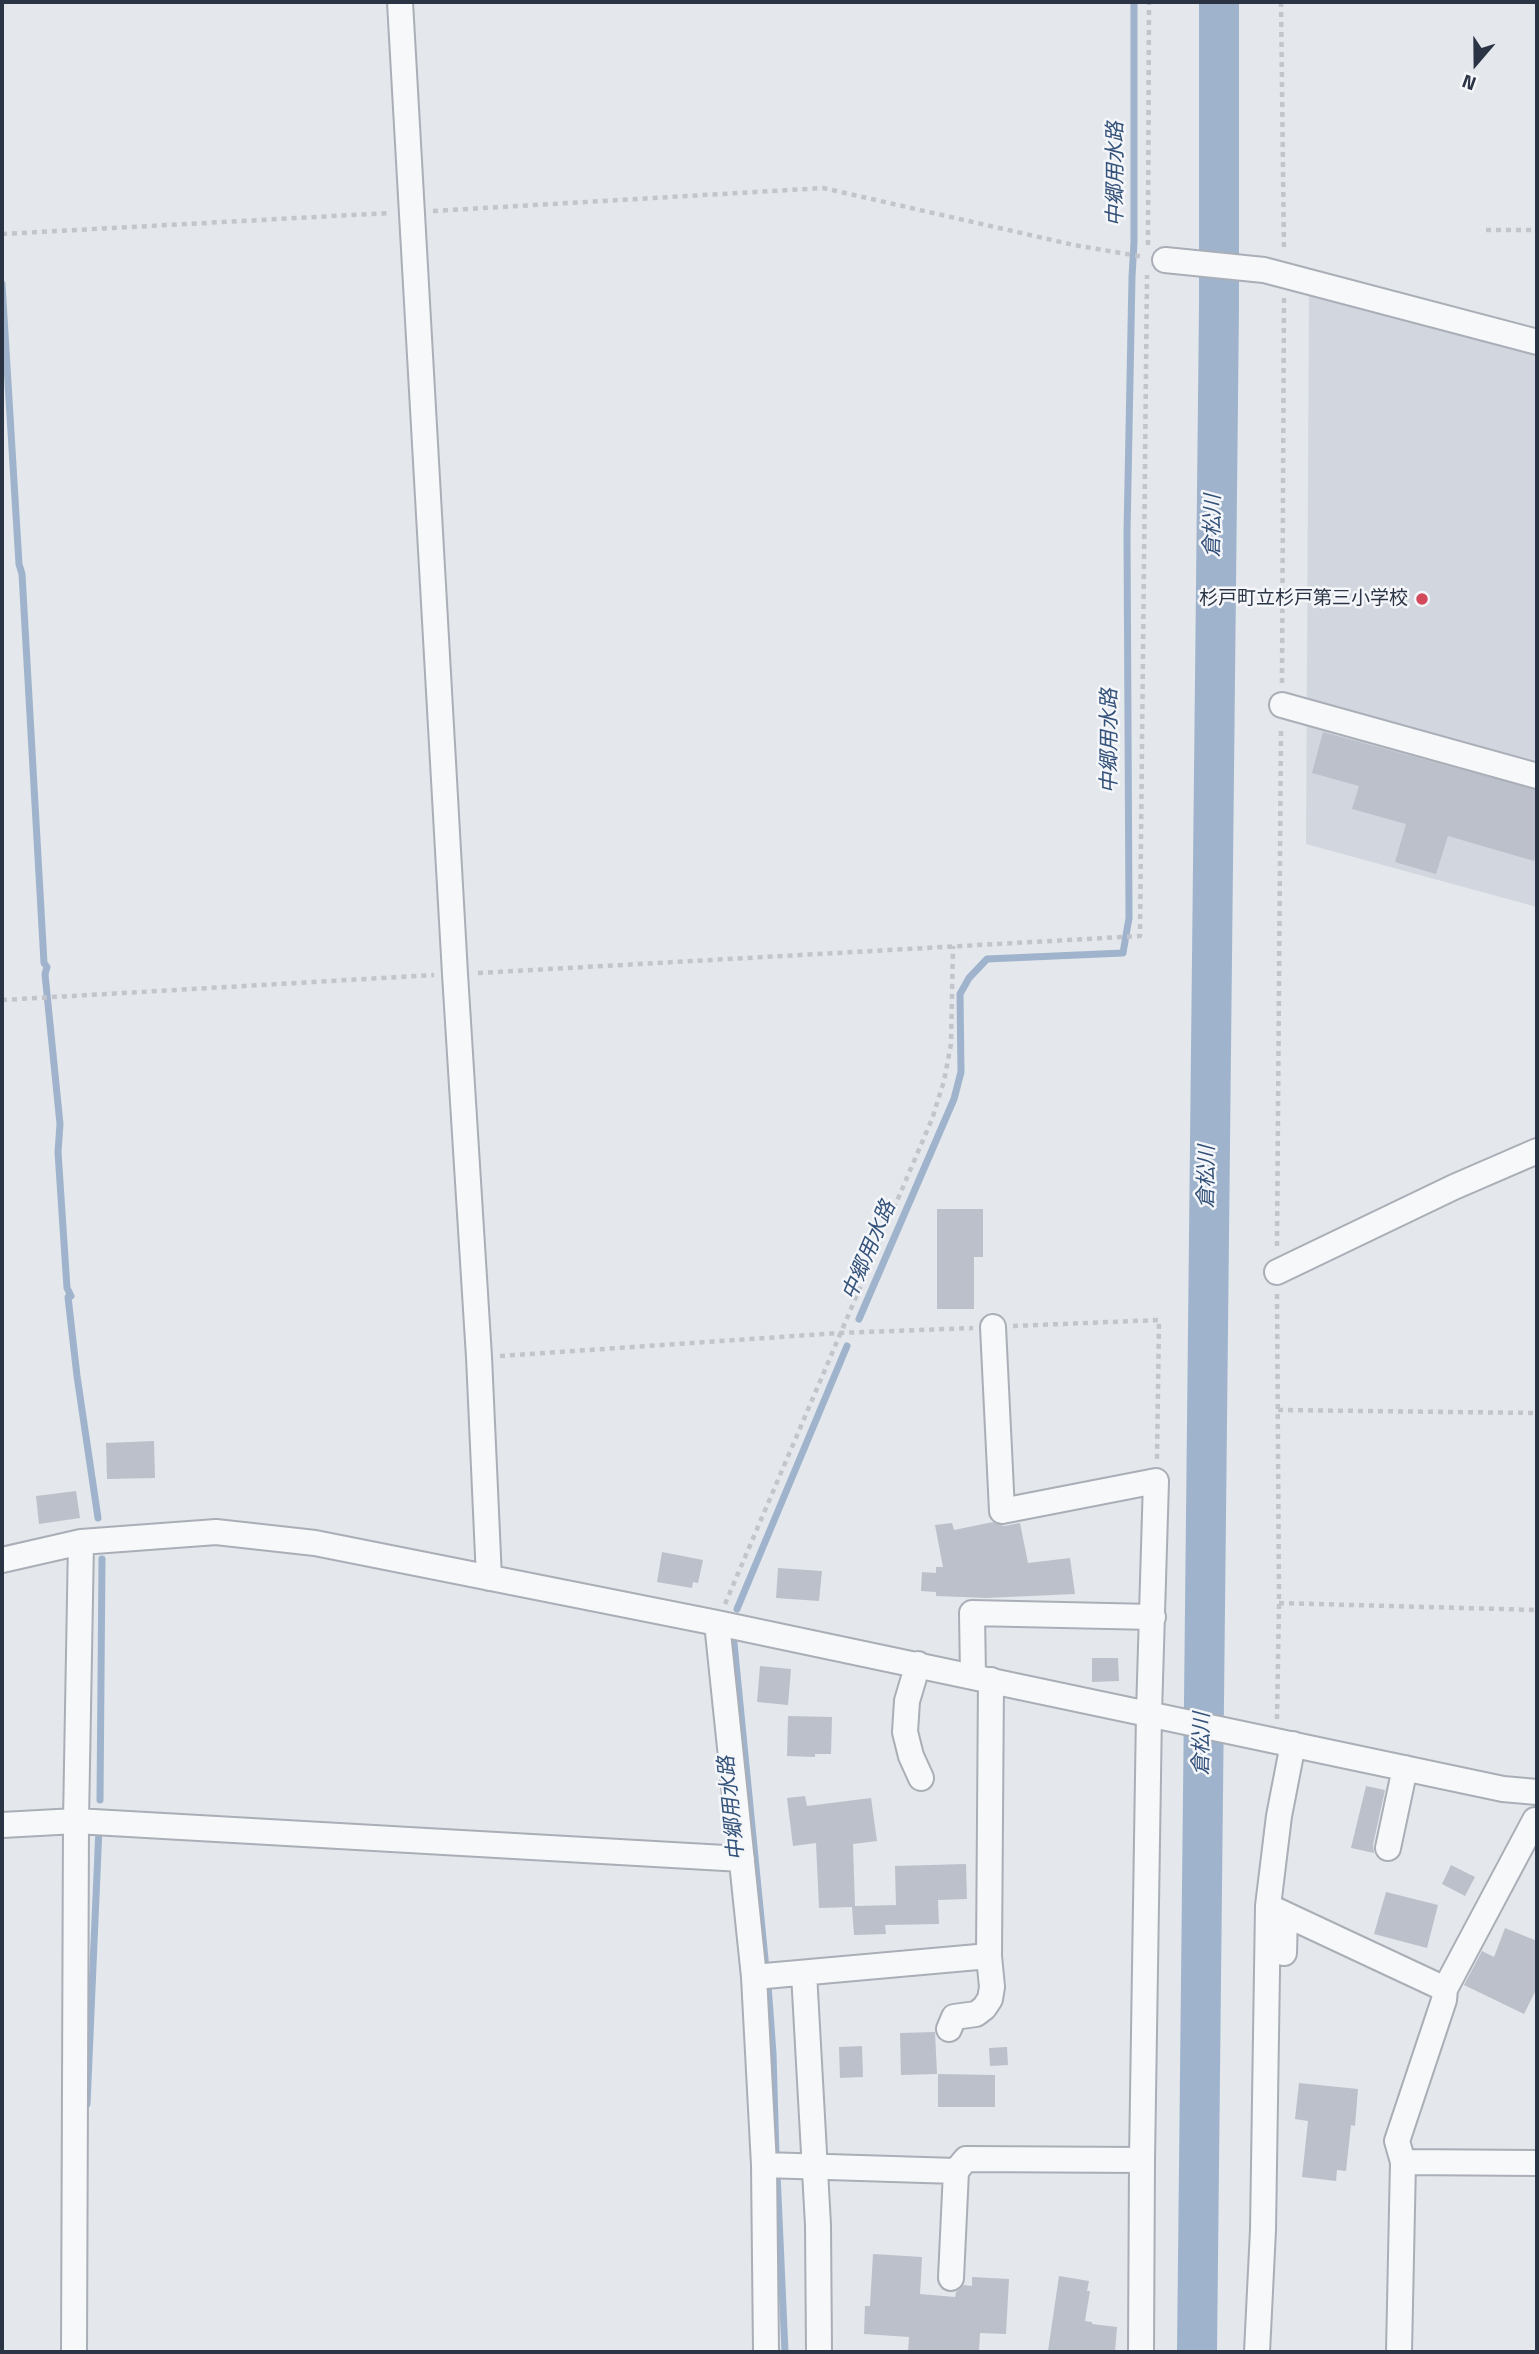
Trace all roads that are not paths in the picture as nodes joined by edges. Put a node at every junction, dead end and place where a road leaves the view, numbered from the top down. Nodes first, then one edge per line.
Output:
1 (400, 2) edge
2 (1156, 259) road end
3 (1537, 342) edge
4 (1282, 705) road end
5 (1537, 776) edge
6 (1537, 1151) edge
7 (1277, 1272) road end
8 (993, 1327) road end
9 (81, 1542) junction
10 (2, 1560) edge
11 (489, 1578) junction
12 (1153, 1618) junction
13 (717, 1623) junction
14 (918, 1664) junction
15 (982, 1678) junction
16 (1152, 1714) junction
17 (1285, 1743) junction
18 (1405, 1768) junction
19 (921, 1778) dead end
20 (1503, 1789) junction
21 (1537, 1792) edge
22 (1536, 1820) edge
23 (76, 1821) junction
24 (2, 1825) edge
25 (1388, 1848) dead end
26 (742, 1858) junction
27 (1277, 1911) junction
28 (989, 1956) junction
29 (804, 1973) junction
30 (754, 1978) junction
31 (1445, 1989) junction
32 (949, 2029) dead end
33 (1142, 2160) junction
34 (1403, 2162) junction
35 (1537, 2164) edge
36 (764, 2165) junction
37 (815, 2167) junction
38 (1279, 2167) dead end
39 (956, 2171) junction
40 (951, 2278) dead end
41 (74, 2352) edge
42 (766, 2352) edge
43 (819, 2352) edge
44 (1142, 2352) edge
45 (1257, 2352) edge
46 (1399, 2352) edge

1 - 11 street
2 - 3 street
4 - 5 street
6 - 7 street
8 - 12 street
9 - 10 street
9 - 11 street
9 - 23 street
11 - 13 street
12 - 15 street
12 - 16 street
13 - 14 street
13 - 26 street
14 - 15 street
14 - 19 street
15 - 16 street
15 - 28 street
16 - 17 street
16 - 33 street
17 - 18 street
17 - 27 street
18 - 20 street
18 - 25 street
20 - 21 street
20 - 22 street
22 - 31 street
23 - 24 street
23 - 26 street
23 - 41 street
26 - 30 street
27 - 31 street
27 - 38 street
27 - 45 street
28 - 29 street
28 - 32 street
29 - 30 street
29 - 37 street
30 - 36 street
31 - 34 street
33 - 39 street
33 - 44 street
34 - 35 street
34 - 46 street
36 - 37 street
36 - 42 street
37 - 39 street
37 - 43 street
39 - 40 street

